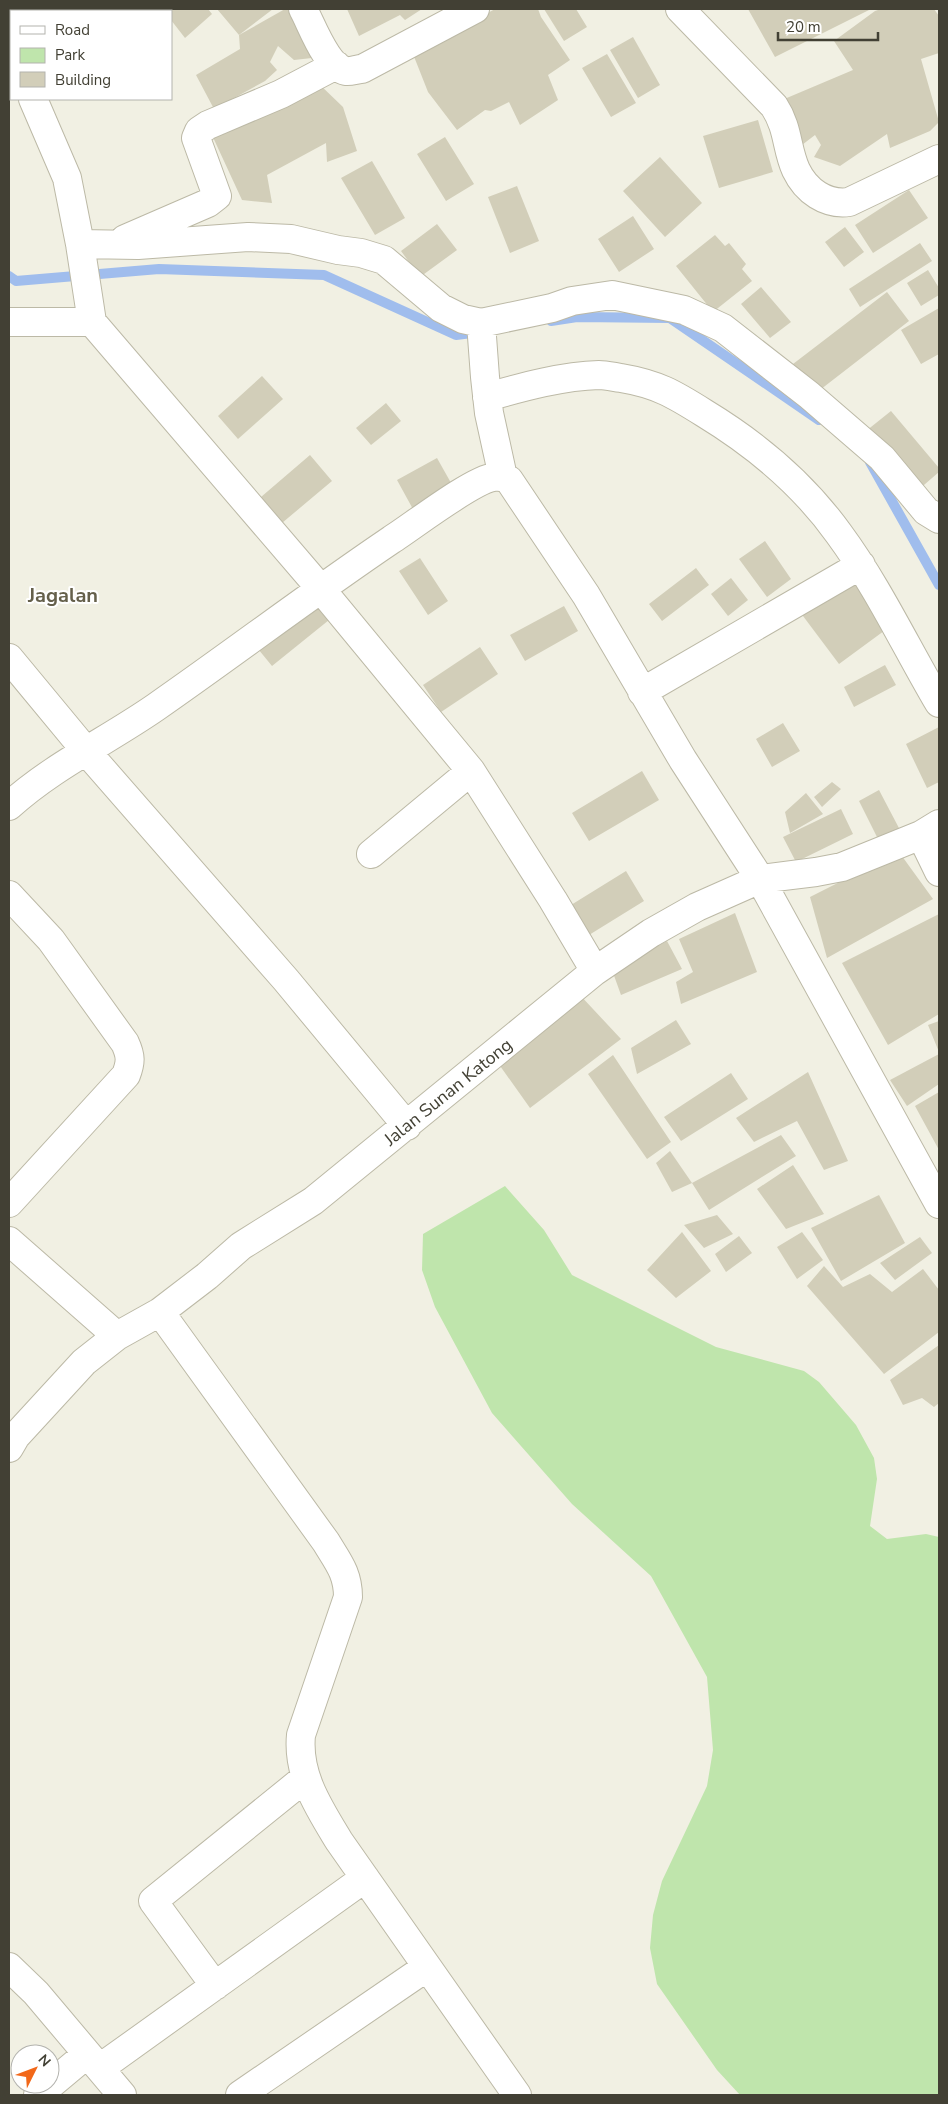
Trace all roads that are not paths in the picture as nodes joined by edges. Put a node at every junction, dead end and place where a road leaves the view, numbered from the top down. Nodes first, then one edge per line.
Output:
1 (304, 9) edge
2 (475, 9) edge
3 (680, 9) edge
4 (336, 66) junction
5 (33, 100) edge
6 (939, 159) edge
7 (112, 245) junction
8 (81, 249) junction
9 (91, 314) junction
10 (9, 322) edge
11 (482, 327) junction
12 (486, 387) junction
13 (502, 477) junction
14 (939, 519) edge
15 (861, 565) junction
16 (320, 588) junction
17 (9, 658) edge
18 (642, 692) junction
19 (939, 703) edge
20 (86, 751) junction
21 (471, 771) junction
22 (9, 806) edge
23 (930, 830) edge
24 (371, 854) dead end
25 (939, 872) edge
26 (760, 879) junction
27 (9, 895) edge
28 (595, 971) junction
29 (406, 1126) junction
30 (9, 1204) edge
31 (939, 1204) edge
32 (9, 1241) edge
33 (160, 1312) junction
34 (117, 1336) junction
35 (9, 1448) edge
36 (305, 1778) junction
37 (365, 1878) junction
38 (9, 1967) edge
39 (427, 1967) junction
40 (215, 1986) junction
41 (94, 2061) junction
42 (38, 2095) edge
43 (122, 2095) edge
44 (240, 2095) edge
45 (517, 2095) edge

1 - 4 street
2 - 4 street
3 - 6 street
4 - 7 street
5 - 8 street
7 - 8 street
7 - 11 street
8 - 9 street
9 - 10 street
9 - 16 street
11 - 12 street
11 - 14 street
12 - 13 street
12 - 15 street
13 - 16 street
13 - 18 street
15 - 18 street
15 - 19 street
16 - 20 street
16 - 21 street
17 - 20 street
18 - 26 street
20 - 22 street
20 - 29 street
21 - 24 street
21 - 28 street
23 - 25 street
23 - 26 street, Jalan Sunan Katong
26 - 28 street, Jalan Sunan Katong
26 - 31 street
27 - 30 street
28 - 29 street, Jalan Sunan Katong
29 - 33 street, Jalan Sunan Katong
32 - 34 street
33 - 34 street, Jalan Sunan Katong
33 - 36 street
34 - 35 street, Jalan Sunan Katong
36 - 37 street
36 - 40 street
37 - 39 street
37 - 40 street
38 - 41 street
39 - 44 street
39 - 45 street
40 - 41 street
41 - 42 street
41 - 43 street

